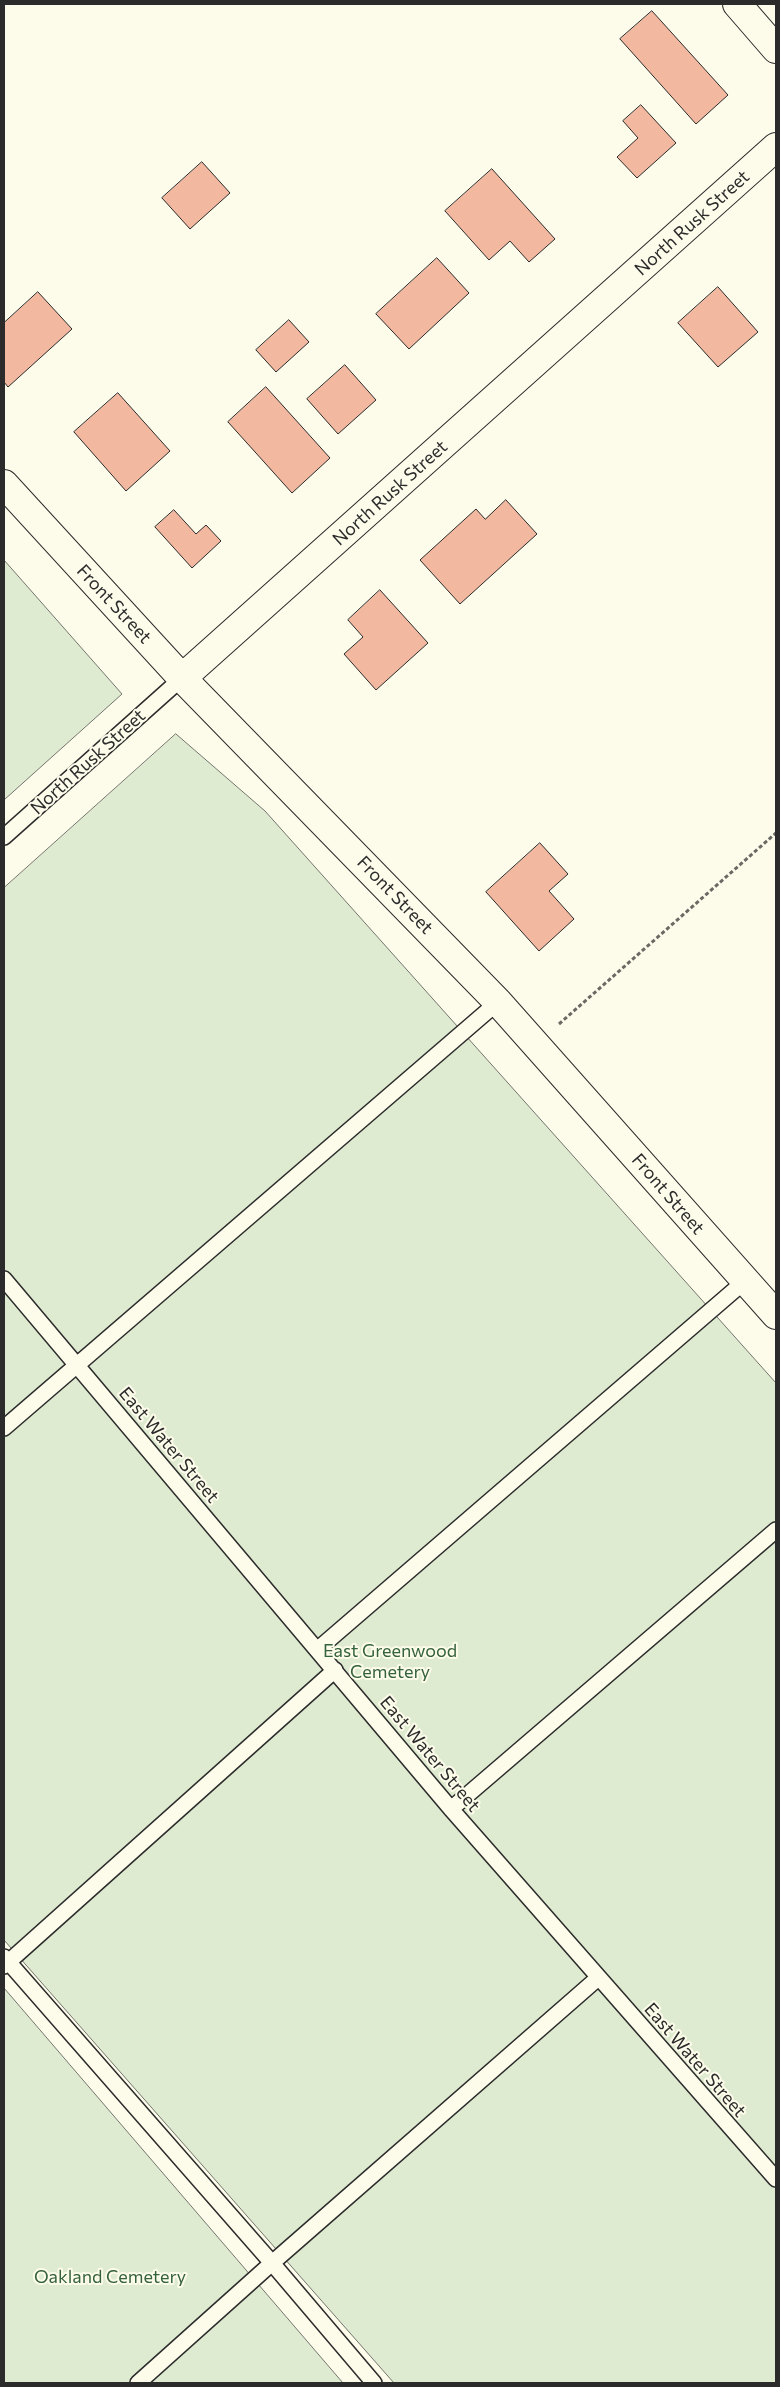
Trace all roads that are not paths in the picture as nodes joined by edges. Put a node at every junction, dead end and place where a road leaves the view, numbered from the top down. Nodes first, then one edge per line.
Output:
1 (737, 4) edge
2 (776, 48) edge
3 (776, 147) edge
4 (4, 484) edge
5 (182, 678) junction
6 (4, 838) edge
7 (498, 1002) junction
8 (4, 1279) edge
9 (745, 1281) junction
10 (776, 1315) edge
11 (76, 1363) junction
12 (4, 1428) edge
13 (776, 1530) edge
14 (317, 1650) junction
15 (335, 1670) junction
16 (451, 1809) junction
17 (5, 1962) edge
18 (598, 1978) junction
19 (776, 2179) edge
20 (272, 2263) junction
21 (138, 2383) edge
22 (374, 2383) edge

1 - 2 street
3 - 5 street, North Rusk Street
4 - 5 street, Front Street
5 - 6 lane, North Rusk Street
5 - 7 street, Front Street
7 - 9 street, Front Street
7 - 11 lane
8 - 11 lane, East Water Street
9 - 10 street, Front Street
9 - 14 lane
11 - 12 lane
11 - 14 lane, East Water Street
13 - 16 lane
14 - 15 lane, East Water Street
15 - 16 lane, East Water Street
15 - 17 lane
16 - 18 lane, East Water Street
17 - 20 lane
18 - 19 lane, East Water Street
18 - 20 lane
20 - 21 lane
20 - 22 lane

